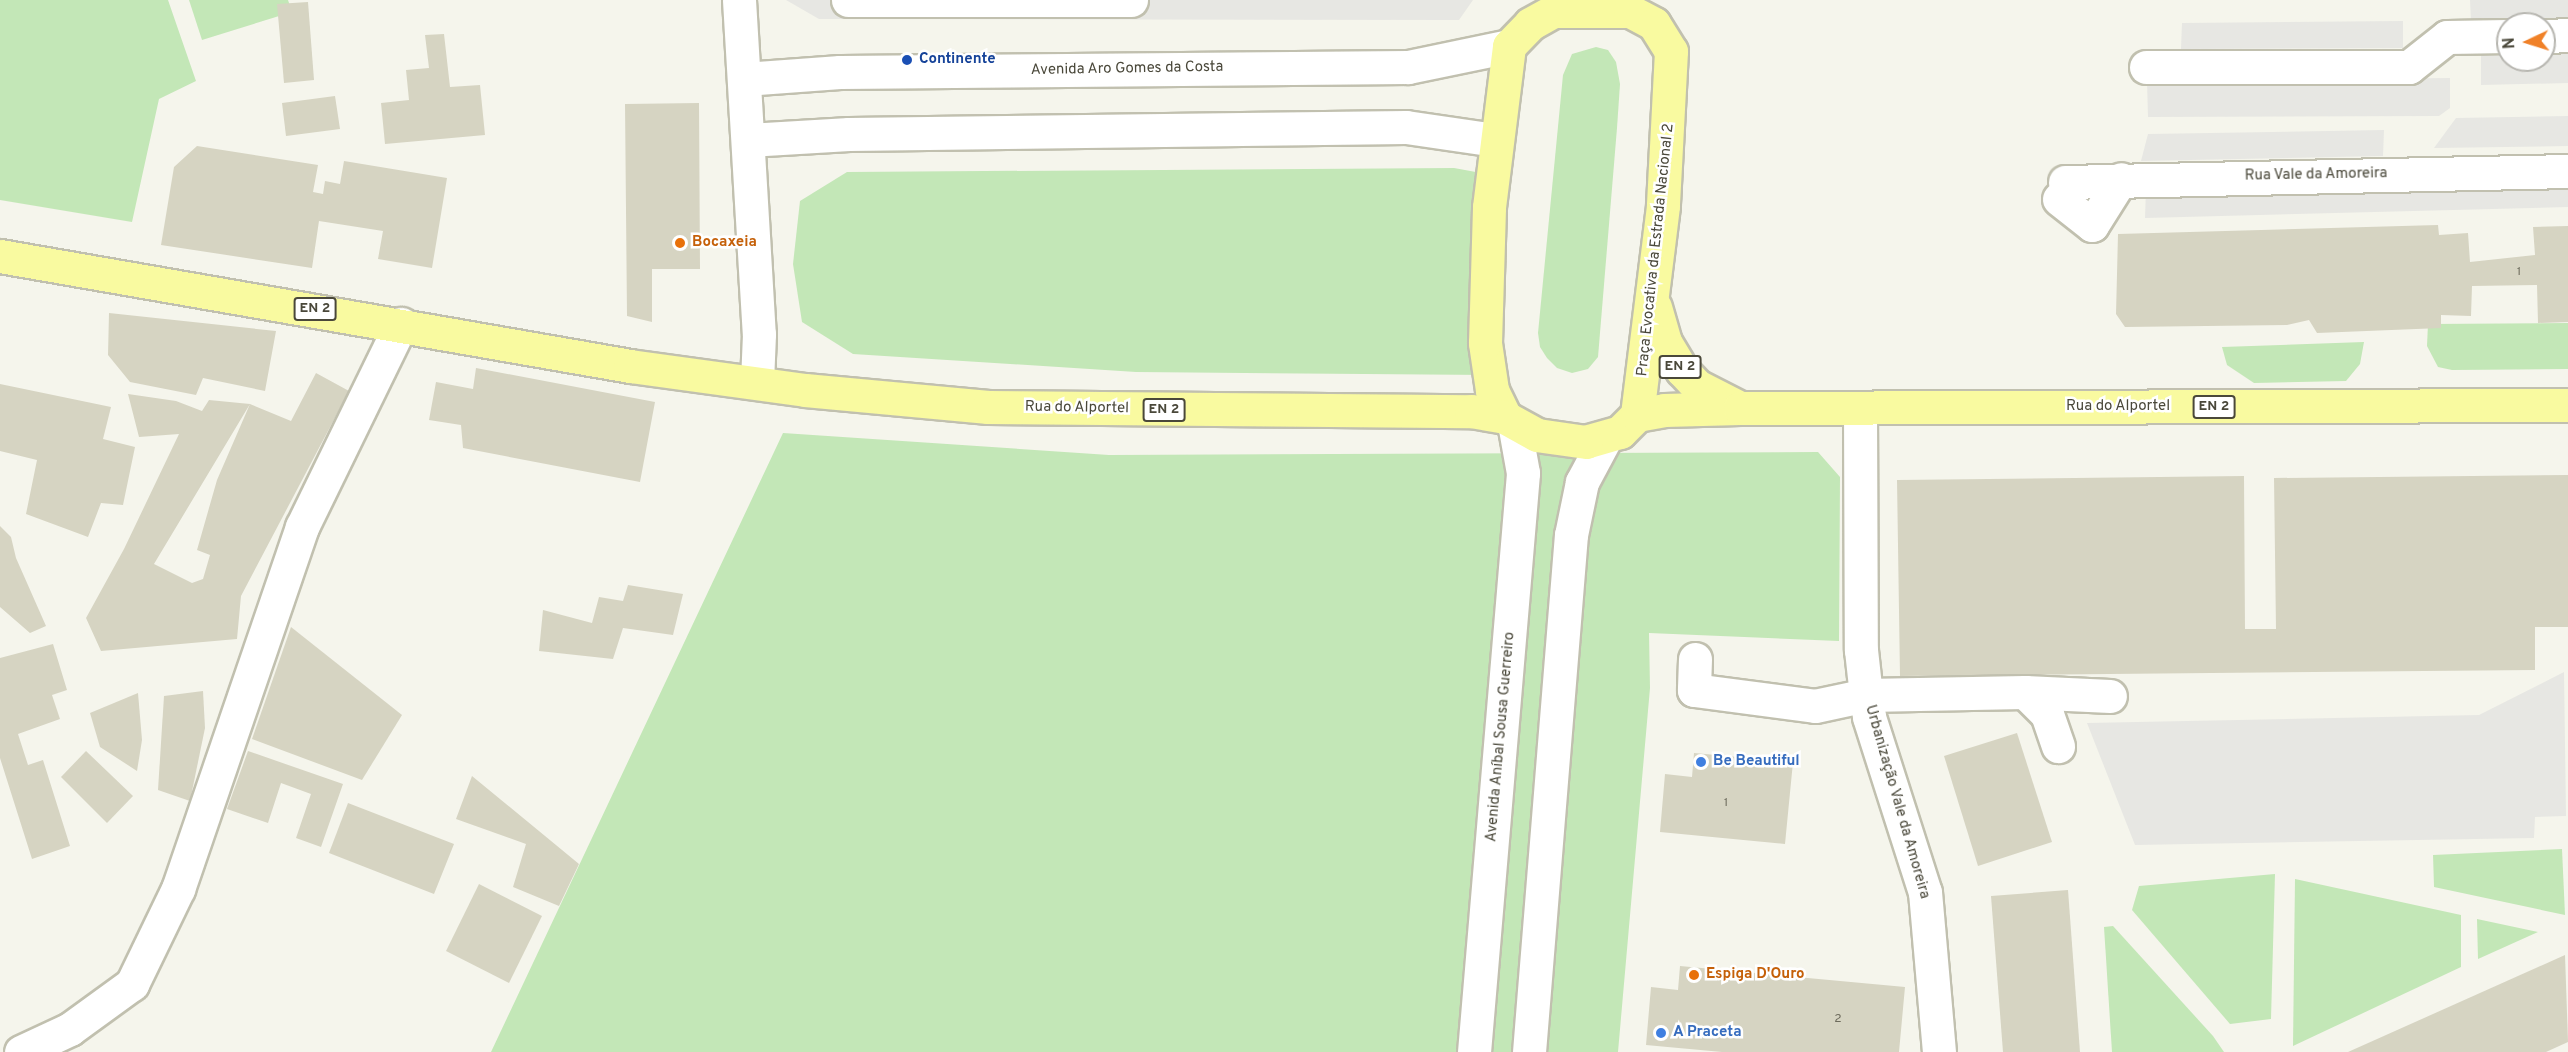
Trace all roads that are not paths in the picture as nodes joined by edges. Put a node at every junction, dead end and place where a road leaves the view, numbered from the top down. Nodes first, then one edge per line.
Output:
1 (740, 0) edge
2 (848, 0) edge
3 (1131, 0) edge
4 (1554, 6) edge
5 (1630, 6) edge
6 (2496, 36) edge
7 (1509, 46) junction
8 (2146, 67) dead end
9 (744, 79) junction
10 (748, 140) junction
11 (1495, 140) junction
12 (2568, 171) edge
13 (2121, 179) junction
14 (0, 256) edge
15 (1653, 300) junction
16 (401, 324) junction
17 (757, 382) junction
18 (2568, 405) edge
19 (1740, 408) junction
20 (1860, 408) junction
21 (1496, 410) junction
22 (1637, 415) junction
23 (1605, 439) junction
24 (1695, 659) dead end
25 (2025, 692) junction
26 (1866, 695) junction
27 (2110, 696) dead end
28 (2058, 746) dead end
29 (21, 1052) edge
30 (1474, 1052) edge
31 (1529, 1052) edge
32 (1939, 1052) edge

1 - 9 street
2 - 3 street
4 - 5 main road, Praça Evocativa da Estrada Nacional 2
4 - 7 main road, Praça Evocativa da Estrada Nacional 2
5 - 15 main road, Praça Evocativa da Estrada Nacional 2
6 - 8 street
7 - 9 street, Avenida Aro Gomes da Costa
7 - 11 main road
9 - 10 street
10 - 11 street
10 - 17 street
11 - 21 main road
12 - 13 street, Rua Vale da Amoreira
13 - 13 street, Rua Vale da Amoreira
14 - 16 main road, EN 2
15 - 19 main road, Rua do Alportel / EN 2
15 - 22 main road, Praça Evocativa da Estrada Nacional 2
16 - 17 main road, EN 2
16 - 29 street
17 - 21 main road, Rua do Alportel / EN 2
18 - 20 main road, Rua do Alportel / EN 2
19 - 20 main road, Rua do Alportel / EN 2
19 - 22 main road, Rua do Alportel / EN 2
20 - 26 street, Urbanização Vale da Amoreira
21 - 23 main road
21 - 30 street, Avenida Aníbal Sousa Guerreiro
22 - 23 main road
23 - 31 street
24 - 26 street
25 - 26 street
25 - 27 street
25 - 28 street
26 - 32 street, Urbanização Vale da Amoreira

